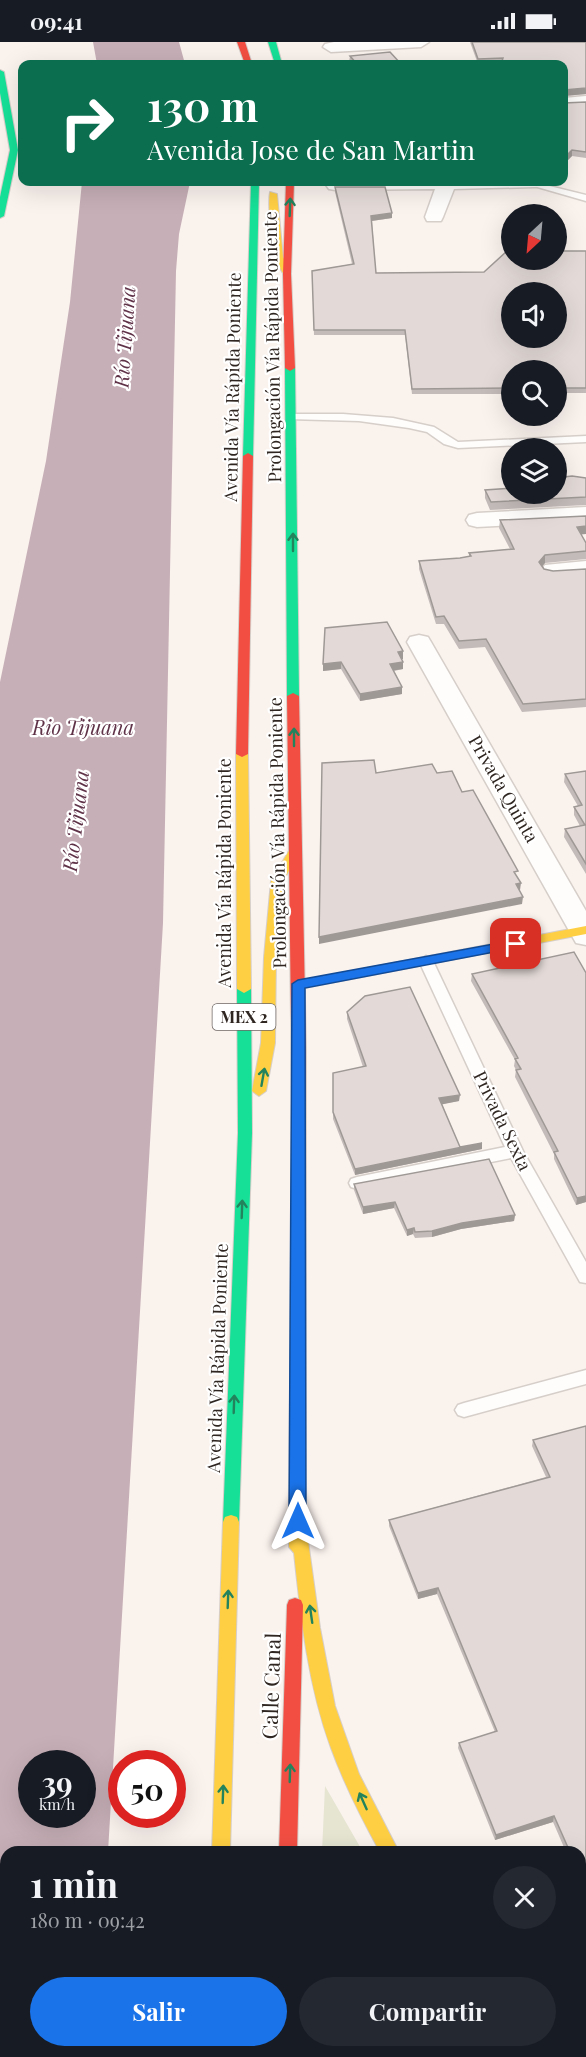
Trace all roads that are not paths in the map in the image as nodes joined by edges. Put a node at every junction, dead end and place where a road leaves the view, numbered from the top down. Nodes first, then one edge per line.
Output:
1 (240, 42) edge
2 (272, 42) edge
3 (412, 42) edge
4 (331, 47) dead end
5 (422, 50) edge
6 (247, 60) edge
7 (278, 60) edge
8 (0, 72) edge
9 (586, 101) edge
10 (568, 103) edge
11 (255, 186) edge
12 (271, 186) edge
13 (290, 186) edge
14 (445, 186) edge
15 (540, 186) edge
16 (586, 198) edge
17 (0, 216) edge
18 (434, 217) dead end
19 (287, 274) junction
20 (292, 417) junction
21 (586, 439) edge
22 (586, 514) edge
23 (477, 520) dead end
24 (586, 568) edge
25 (553, 570) edge
26 (419, 642) dead end
27 (294, 852) junction
28 (585, 932) edge
29 (426, 962) junction
30 (298, 984) junction
31 (245, 1132) junction
32 (515, 1151) junction
33 (357, 1183) edge
34 (586, 1277) edge
35 (586, 1377) edge
36 (464, 1410) dead end
37 (298, 1521) junction
38 (222, 1846) edge
39 (288, 1846) edge
40 (387, 1846) edge

1 - 6 main road
2 - 7 main road
3 - 4 street
3 - 5 street
8 - 17 main road
9 - 10 street
11 - 31 main road, Avenida Vía Rápida Poniente / MEX 2
12 - 19 main road
19 -> 13 main road, Prolongación Vía Rápida Poniente
14 - 18 street
15 - 16 lane
19 - 20 main road, Prolongación Vía Rápida Poniente
20 - 21 lane
27 -> 20 main road, Prolongación Vía Rápida Poniente
22 - 23 street
24 - 25 street
26 - 28 street, Privada Quinta
27 - 30 main road, Prolongación Vía Rápida Poniente
31 -> 27 main road
28 - 29 main road
29 - 30 main road
29 - 32 lane, Privada Sexta
30 - 37 main road, Prolongación Vía Rápida Poniente
38 -> 31 main road, Avenida Vía Rápida Poniente / MEX 2
32 - 33 lane
32 - 34 lane, Privada Sexta
35 - 36 lane
39 -> 37 main road, Calle Canal
40 -> 37 main road

